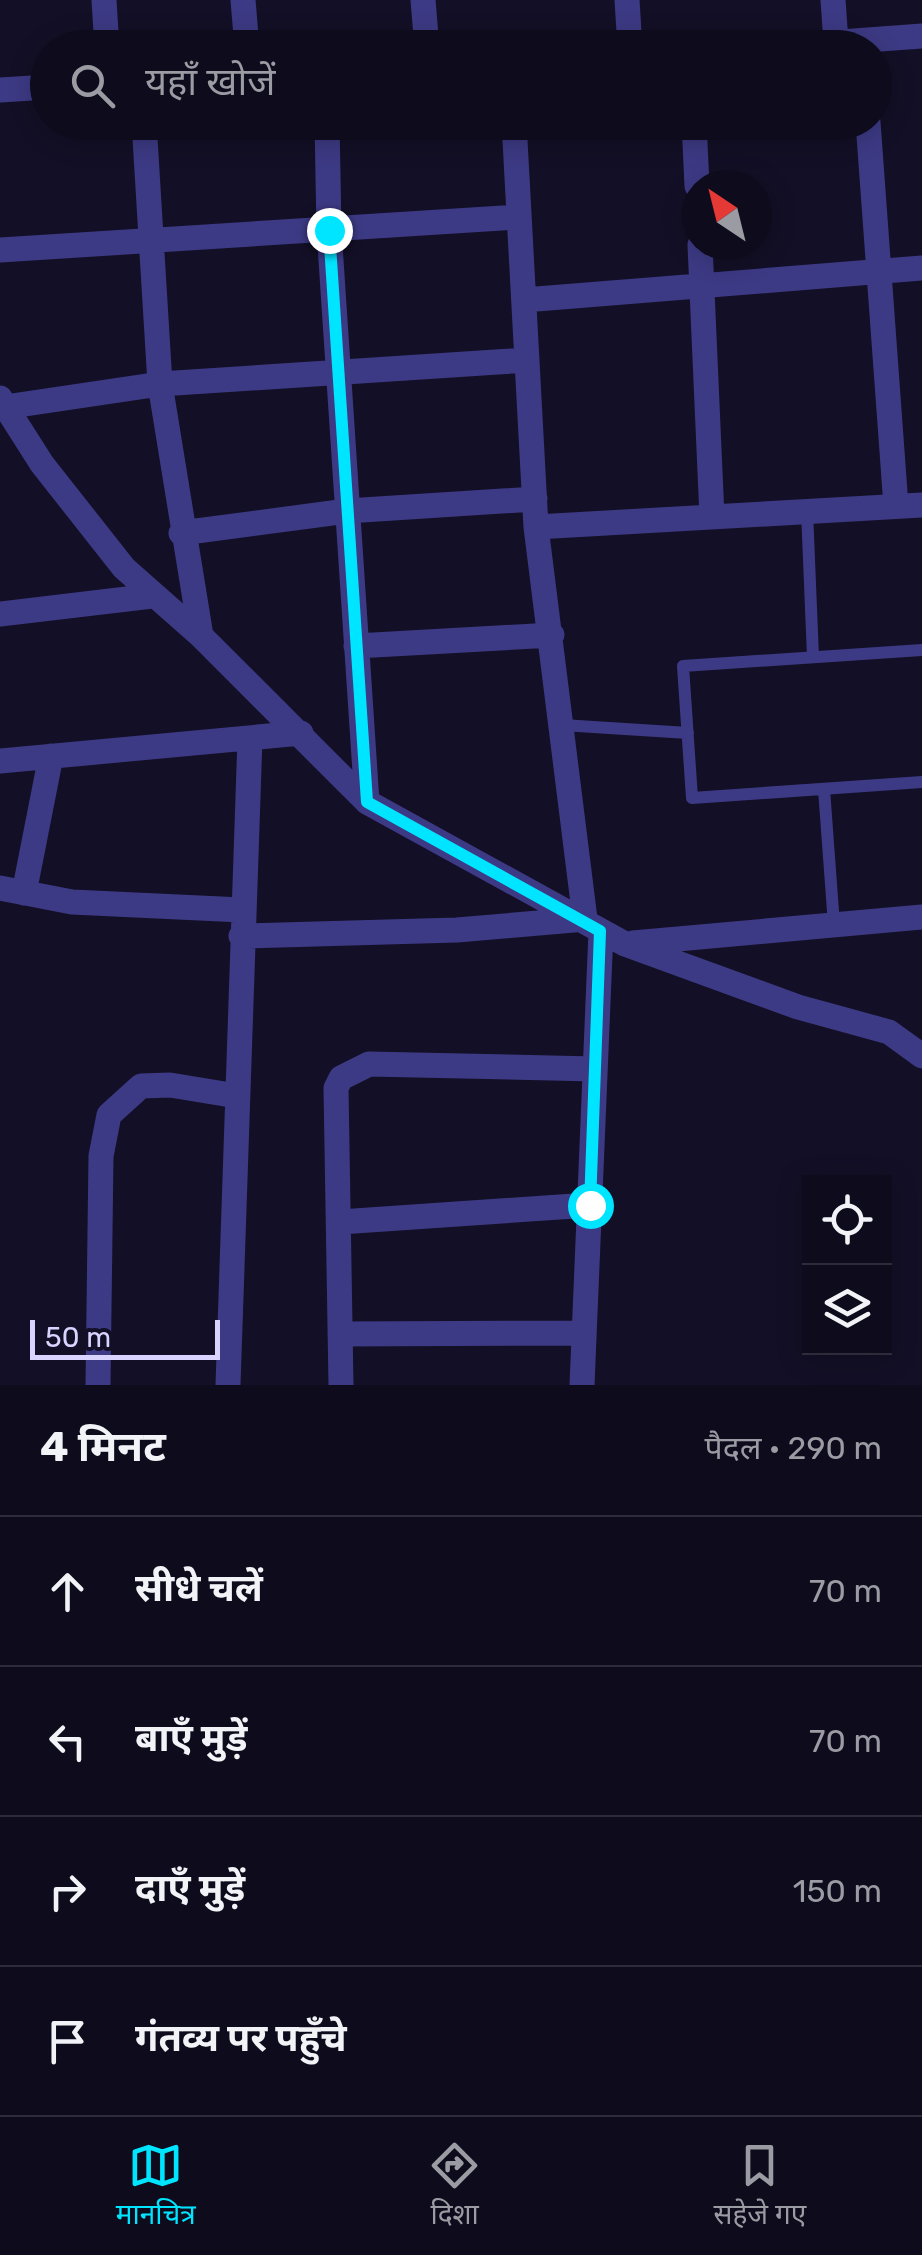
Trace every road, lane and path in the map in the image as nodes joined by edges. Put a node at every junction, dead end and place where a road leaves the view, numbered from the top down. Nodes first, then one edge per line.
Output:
1 (104, 0) edge
2 (244, 0) edge
3 (423, 0) edge
4 (627, 0) edge
5 (833, 0) edge
6 (106, 30) edge
7 (246, 30) edge
8 (425, 30) edge
9 (629, 30) edge
10 (835, 30) edge
11 (922, 36) edge
12 (892, 40) edge
13 (30, 88) edge
14 (0, 90) edge
15 (145, 140) edge
16 (327, 140) edge
17 (515, 140) edge
18 (695, 140) edge
19 (869, 140) edge
20 (696, 170) edge
21 (519, 217) junction
22 (329, 230) junction
23 (150, 242) junction
24 (0, 250) edge
25 (701, 260) edge
26 (922, 268) edge
27 (879, 271) junction
28 (702, 286) junction
29 (524, 300) junction
30 (527, 360) junction
31 (338, 372) junction
32 (160, 384) junction
33 (3, 402) edge
34 (535, 499) junction
35 (909, 505) edge
36 (807, 511) junction
37 (347, 512) junction
38 (712, 517) junction
39 (536, 528) junction
40 (181, 533) junction
41 (152, 596) junction
42 (0, 614) edge
43 (552, 635) junction
44 (201, 636) junction
45 (356, 646) junction
46 (922, 650) edge
47 (813, 657) junction
48 (562, 725) junction
49 (301, 733) junction
50 (688, 734) junction
51 (250, 738) junction
52 (52, 756) junction
53 (0, 761) edge
54 (922, 782) edge
55 (824, 789) junction
56 (367, 802) junction
57 (12, 891) edge
58 (922, 916) edge
59 (241, 923) junction
60 (834, 924) junction
61 (593, 925) junction
62 (625, 944) junction
63 (922, 1056) edge
64 (595, 1069) junction
65 (237, 1096) junction
66 (590, 1205) junction
67 (340, 1222) junction
68 (584, 1333) junction
69 (340, 1334) junction
70 (98, 1385) edge
71 (228, 1385) edge
72 (340, 1385) edge
73 (582, 1385) edge

1 - 6 street
2 - 7 street
3 - 8 street
4 - 9 street
5 - 10 street
11 - 12 street
13 - 14 street
15 - 23 street
16 - 22 street
17 - 21 street
18 - 20 street
19 - 27 street
21 - 22 street
21 - 29 street
22 - 23 street
22 - 31 street
23 - 24 street
23 - 32 street
25 - 28 street
26 - 27 street
27 - 28 street
27 - 35 street
28 - 29 street
28 - 38 street
29 - 30 street
30 - 31 street
30 - 34 street
31 - 32 street
31 - 37 street
32 - 33 street
32 - 40 street
33 - 41 street
34 - 37 street
34 - 39 street
35 - 36 street
36 - 38 street
36 - 47 lane
37 - 40 street
37 - 45 street
38 - 39 street
39 - 43 street
40 - 44 street
41 - 42 street
41 - 44 street
43 - 45 street
43 - 48 street
44 - 49 street
45 - 56 street
46 - 47 lane
47 - 50 lane
48 - 50 lane
48 - 61 street
49 - 51 street
49 - 56 street
50 - 55 lane
51 - 52 street
51 - 59 street
52 - 53 street
52 - 57 street
54 - 55 lane
55 - 60 lane
56 - 61 street
57 - 59 street
58 - 60 street
59 - 61 street
59 - 65 street
60 - 62 street
61 - 62 street
61 - 64 street
62 - 63 street
64 - 66 street
64 - 67 street
65 - 70 street
65 - 71 street
66 - 67 street
66 - 68 street
67 - 69 street
68 - 69 street
68 - 73 street
69 - 72 street

